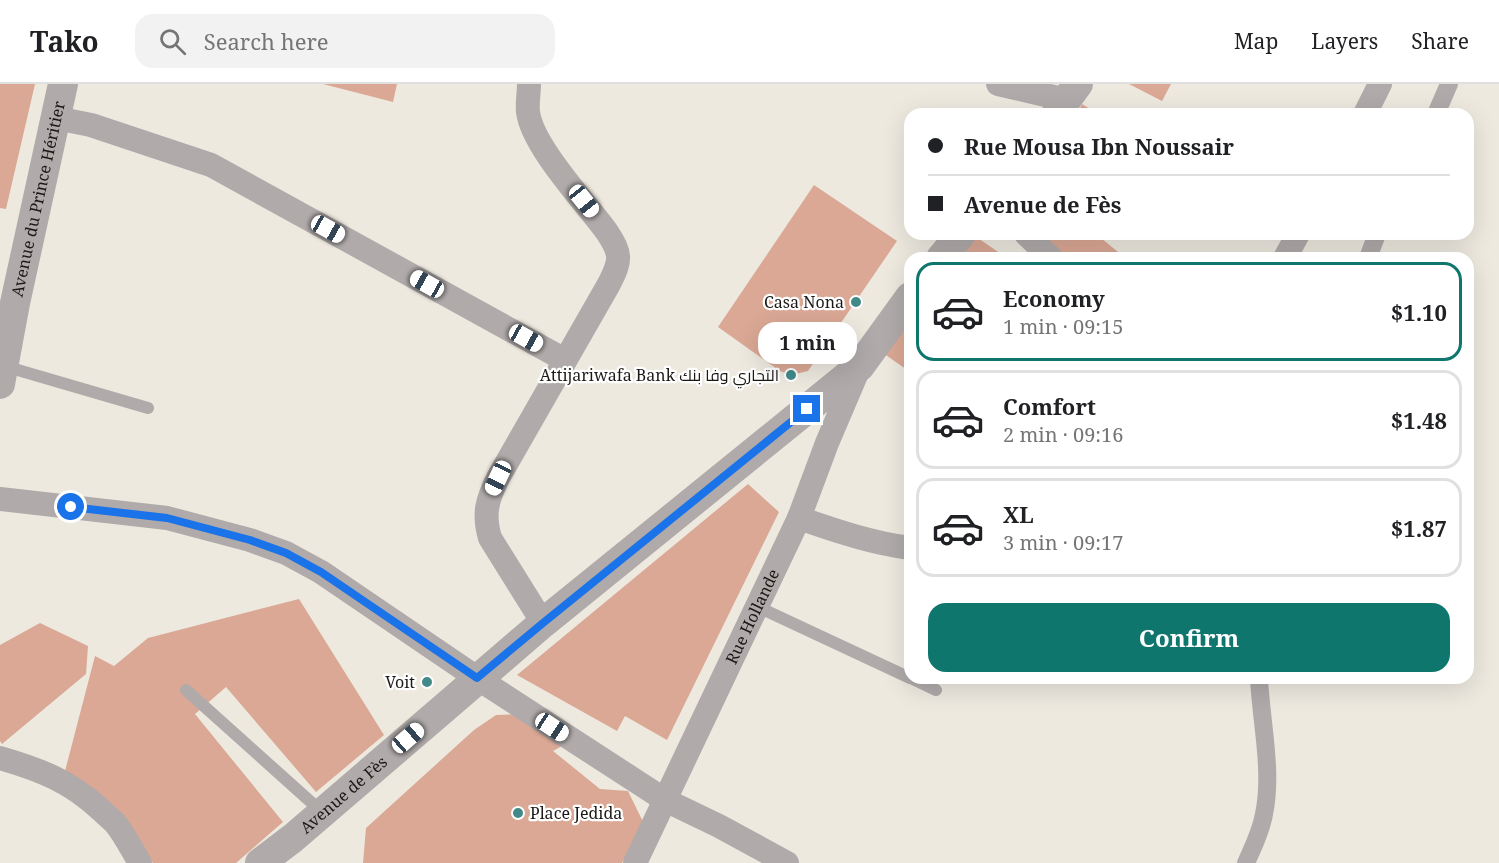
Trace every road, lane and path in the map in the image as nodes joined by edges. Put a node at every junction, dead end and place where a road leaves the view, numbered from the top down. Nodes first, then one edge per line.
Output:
1 (63, 84) edge
2 (530, 84) edge
3 (998, 84) edge
4 (1380, 84) edge
5 (1449, 84) edge
6 (1067, 99) edge
7 (1368, 108) edge
8 (1439, 108) edge
9 (56, 118) junction
10 (956, 240) edge
11 (1032, 240) edge
12 (946, 252) edge
13 (1045, 252) edge
14 (7, 302) edge
15 (904, 305) edge
16 (565, 360) junction
17 (860, 366) junction
18 (2, 375) edge
19 (148, 408) dead end
20 (0, 499) edge
21 (800, 518) junction
22 (904, 547) edge
23 (758, 607) junction
24 (543, 623) junction
25 (904, 675) edge
26 (477, 678) junction
27 (924, 684) edge
28 (1260, 684) edge
29 (186, 690) dead end
30 (936, 690) dead end
31 (0, 758) edge
32 (665, 800) junction
33 (322, 812) junction
34 (140, 863) edge
35 (260, 863) edge
36 (635, 863) edge
37 (788, 863) edge
38 (1246, 863) edge

1 - 9 street, Avenue du Prince Héritier
2 - 16 street
3 - 6 street
4 - 7 street
5 - 8 street
9 - 14 street, Avenue du Prince Héritier
9 - 16 street
10 - 12 street
11 - 13 street
14 - 18 street, Avenue du Prince Héritier
15 - 17 street, Avenue de Fès
16 - 24 street
17 - 21 street, Rue Hollande
17 - 24 street, Avenue de Fès
18 - 19 lane
20 - 26 street
21 - 22 street
21 - 23 street, Rue Hollande
23 - 25 lane
23 - 32 street, Rue Hollande
24 - 26 street, Avenue de Fès
26 - 32 street
26 - 33 street, Avenue de Fès
27 - 30 lane
28 - 38 street
29 - 33 lane
31 - 34 street
32 - 36 street, Rue Hollande
32 - 37 street
33 - 35 street, Avenue de Fès

